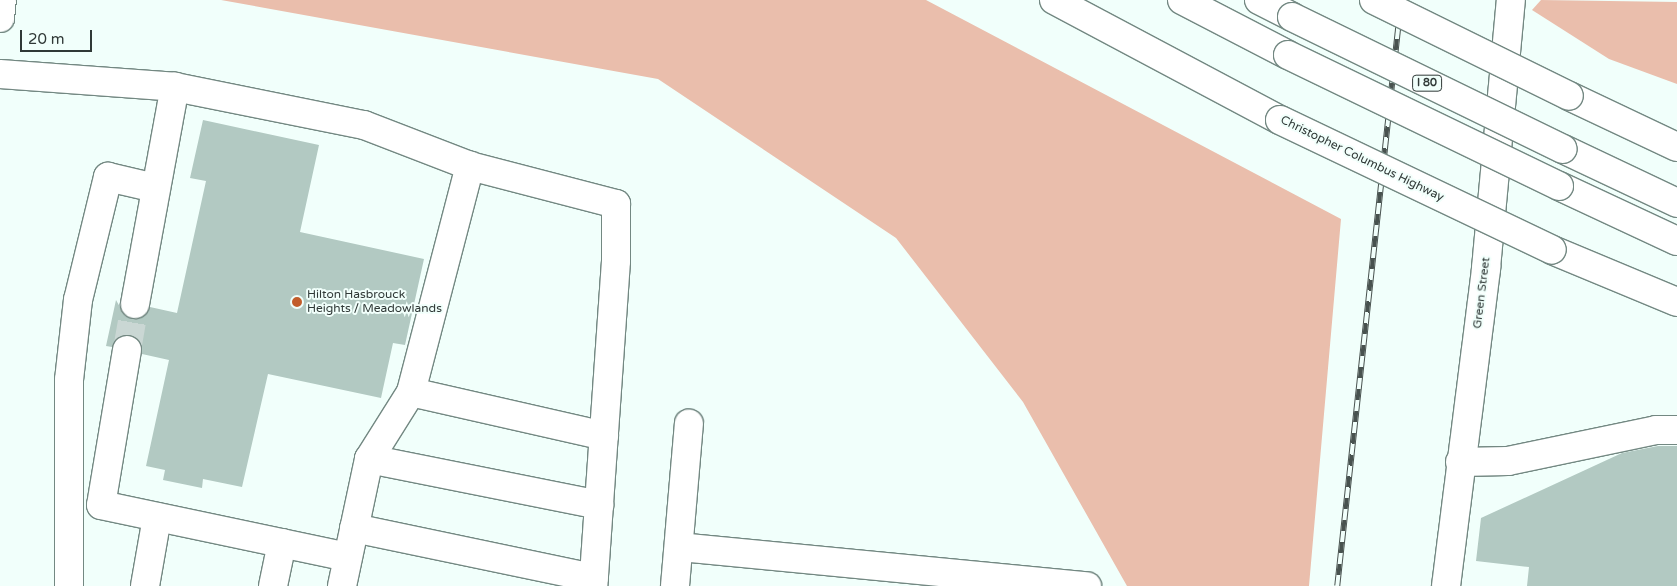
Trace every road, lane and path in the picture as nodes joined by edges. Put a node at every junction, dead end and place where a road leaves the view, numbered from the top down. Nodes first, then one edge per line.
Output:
1 (2, 0) edge
2 (1054, 0) edge
3 (1182, 0) edge
4 (1259, 0) edge
5 (1374, 0) edge
6 (1512, 0) edge
7 (0, 18) edge
8 (0, 74) edge
9 (175, 87) junction
10 (1677, 147) edge
11 (470, 166) junction
12 (156, 188) junction
13 (1677, 203) edge
14 (1677, 240) edge
15 (1677, 302) edge
16 (135, 304) tunnel mouth
17 (127, 350) tunnel mouth
18 (411, 392) junction
19 (689, 424) dead end
20 (1677, 430) edge
21 (604, 436) junction
22 (70, 445) junction
23 (107, 455) junction
24 (369, 460) junction
25 (1460, 462) junction
26 (599, 505) junction
27 (157, 517) junction
28 (354, 528) junction
29 (282, 543) junction
30 (679, 546) junction
31 (348, 557) junction
32 (593, 582) edge
33 (70, 586) edge
34 (145, 586) edge
35 (273, 586) edge
36 (342, 586) edge
37 (675, 586) edge
38 (1087, 586) edge
39 (1446, 586) edge

1 - 7 main road
2 - 15 main road, Christopher Columbus Highway, bridge
3 - 14 main road, bridge
4 - 13 main road, I 80, bridge
5 - 10 main road, bridge
6 - 25 main road, Green Street
8 - 9 main road
9 - 11 main road
9 - 12 main road
11 - 18 main road
11 - 21 main road
12 - 16 main road
12 - 22 main road
17 - 23 main road
18 - 21 main road
18 - 24 main road
19 - 30 main road
20 - 25 main road
21 - 26 main road
22 - 23 main road
22 - 33 main road
23 - 27 main road
24 - 26 main road
24 - 28 main road
25 - 39 main road, Green Street
26 - 32 main road
27 - 29 main road
27 - 34 main road
28 - 31 main road
28 - 32 main road
29 - 31 main road
29 - 35 main road
30 - 37 main road
30 - 38 main road
31 - 36 main road

